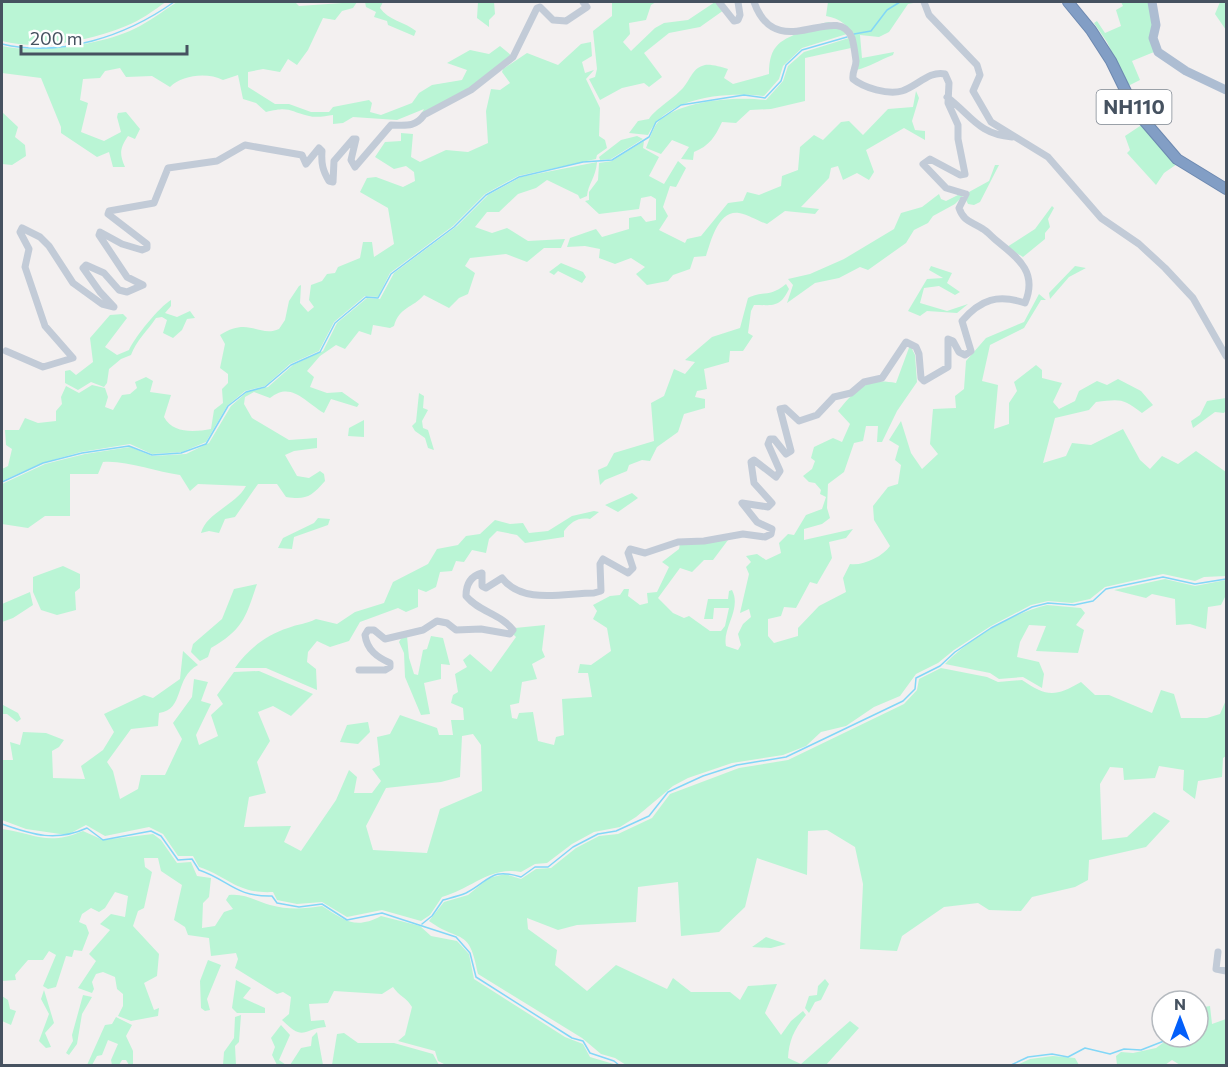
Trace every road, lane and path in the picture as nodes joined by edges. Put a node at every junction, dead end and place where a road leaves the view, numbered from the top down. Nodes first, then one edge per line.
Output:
1 (583, 2) edge
2 (719, 2) edge
3 (738, 2) edge
4 (754, 2) edge
5 (924, 2) edge
6 (1068, 2) edge
7 (1152, 2) edge
8 (1227, 90) edge
9 (947, 97) junction
10 (1021, 138) junction
11 (1227, 189) edge
12 (6, 351) dead end
13 (1227, 356) edge
14 (359, 670) dead end
15 (1218, 952) dead end
16 (1227, 971) edge

1 - 12 street
2 - 3 street
4 - 9 street
5 - 10 street
6 - 11 highway, NH110
7 - 8 main road
9 - 10 street
9 - 14 street
10 - 13 street
15 - 16 street

